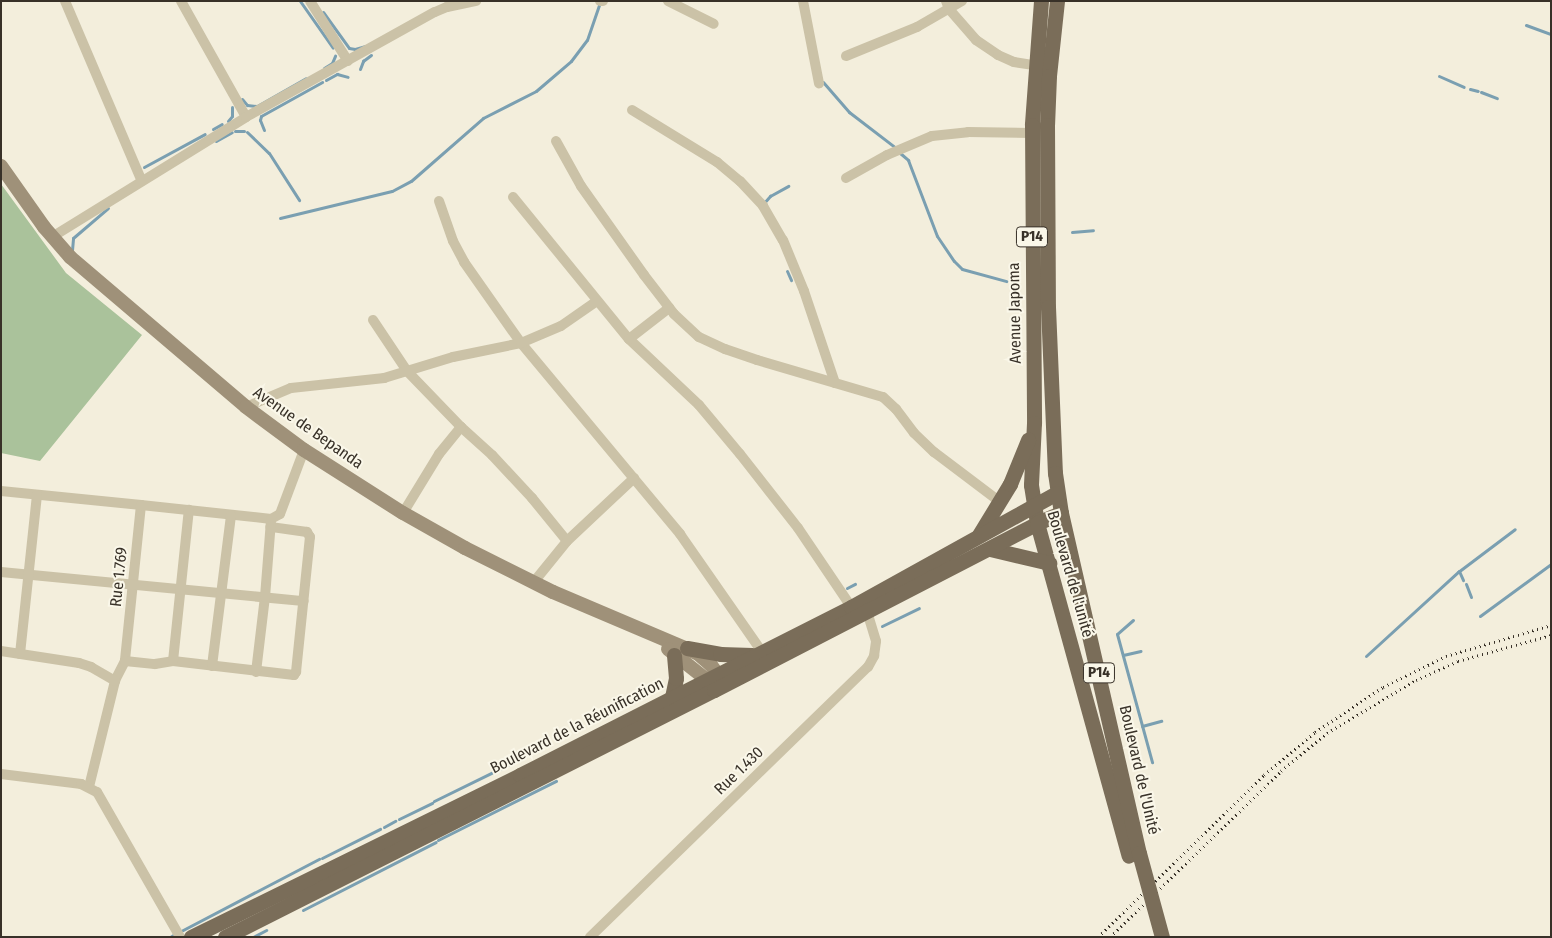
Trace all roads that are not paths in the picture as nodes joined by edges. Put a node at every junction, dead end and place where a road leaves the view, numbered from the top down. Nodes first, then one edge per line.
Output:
1 (66, 1) edge
2 (181, 1) edge
3 (310, 1) edge
4 (476, 1) edge
5 (668, 1) edge
6 (803, 1) edge
7 (962, 1) edge
8 (1040, 1) edge
9 (1057, 1) edge
10 (444, 4) edge
11 (948, 5) edge
12 (714, 24) dead end
13 (846, 56) dead end
14 (348, 61) junction
15 (1034, 65) junction
16 (819, 83) dead end
17 (632, 110) dead end
18 (246, 116) junction
19 (1032, 133) junction
20 (556, 141) dead end
21 (1, 166) edge
22 (846, 178) dead end
23 (141, 180) junction
24 (513, 198) dead end
25 (439, 201) dead end
26 (52, 237) junction
27 (597, 301) junction
28 (1033, 306) junction
29 (1048, 306) junction
30 (669, 308) junction
31 (373, 320) dead end
32 (629, 339) junction
33 (521, 343) junction
34 (407, 371) junction
35 (835, 383) junction
36 (246, 407) junction
37 (1034, 422) junction
38 (461, 427) junction
39 (304, 450) junction
40 (634, 478) junction
41 (1, 491) edge
42 (1057, 493) junction
43 (37, 494) junction
44 (1000, 502) junction
45 (141, 505) junction
46 (1033, 505) junction
47 (189, 510) junction
48 (403, 513) junction
49 (1061, 513) junction
50 (231, 515) junction
51 (270, 523) junction
52 (1037, 523) junction
53 (975, 540) junction
54 (567, 541) junction
55 (990, 550) junction
56 (1049, 563) junction
57 (1, 572) edge
58 (28, 575) junction
59 (533, 583) junction
60 (133, 586) junction
61 (180, 590) junction
62 (222, 593) junction
63 (265, 597) junction
64 (304, 601) junction
65 (858, 612) junction
66 (1, 651) edge
67 (681, 652) junction
68 (20, 654) junction
69 (757, 654) junction
70 (125, 661) junction
71 (173, 661) junction
72 (212, 666) junction
73 (256, 672) junction
74 (115, 682) junction
75 (716, 682) junction
76 (672, 697) junction
77 (1, 774) edge
78 (89, 786) junction
79 (1134, 854) junction
80 (180, 937) edge
81 (191, 937) edge
82 (226, 937) edge
83 (590, 937) edge
84 (1152, 937) edge
85 (1162, 937) edge

1 - 23 street
2 - 18 street
3 - 14 street
4 - 10 street
5 - 12 street
6 - 16 street
7 - 11 street
8 - 15 main road, Avenue Japoma / P14
9 - 29 main road, Avenue Japoma / P14
10 - 14 street
11 - 13 street
11 - 15 street
14 - 18 street
15 - 19 main road, Avenue Japoma / P14
17 - 35 street
18 - 23 street
19 - 22 street
19 - 28 main road, Avenue Japoma / P14
20 - 30 street
21 - 26 main road, Avenue de Bepanda
23 - 26 street
24 - 27 street, Rue 1.430
25 - 33 street
26 - 36 main road, Avenue de Bepanda
27 - 32 street, Rue 1.430
27 - 33 street
28 - 29 main road
28 - 37 main road, Avenue Japoma / P14
29 - 42 main road, Avenue Japoma / P14
30 - 32 street
30 - 35 street
31 - 34 street
32 - 65 street, Rue 1.430
33 - 34 street
33 - 40 street
34 - 36 street
34 - 38 street
35 - 44 street
36 - 39 main road, Avenue de Bepanda
37 - 44 main road
37 - 46 main road, Avenue Japoma / P14
38 - 48 street
38 - 54 street
39 - 48 main road, Avenue de Bepanda
39 - 51 street
40 - 54 street
40 - 69 street
41 - 43 street
42 - 46 main road, Boulevard de la Réunification
42 - 49 main road, Boulevard de l'Unité / P14
43 - 45 street
43 - 58 street
44 - 53 main road
45 - 47 street
45 - 60 street, Rue 1.769
46 - 52 main road, Boulevard de l'unité / P14
46 - 53 main road, Boulevard de la Réunification
47 - 50 street
47 - 61 street
48 - 59 main road, Avenue de Bepanda
49 - 52 main road
49 - 79 main road, Boulevard de l'Unité / P14
50 - 51 street
50 - 62 street
51 - 63 street
51 - 64 street
52 - 55 main road
52 - 56 main road, Boulevard de l'unité / P14
53 - 65 main road, Boulevard de la Réunification
54 - 59 street
55 - 56 main road
55 - 65 main road
56 - 79 main road, Boulevard de l'unité / P14
57 - 58 street
58 - 60 street
58 - 68 street
59 - 67 main road, Avenue de Bepanda
60 - 61 street
60 - 70 street, Rue 1.769
61 - 62 street
61 - 71 street
62 - 63 street
62 - 72 street
63 - 64 street
63 - 73 street
64 - 73 street
65 - 69 main road, Boulevard de la Réunification
65 - 75 main road
65 - 83 street, Rue 1.430
66 - 68 street
67 - 69 main road
67 - 75 main road, Avenue de Bepanda
67 - 76 main road
68 - 74 street
69 - 75 main road, Boulevard de la Réunification
70 - 71 street
70 - 74 street, Rue 1.769
71 - 72 street
72 - 73 street
74 - 78 street, Rue 1.769
75 - 76 main road, Boulevard de la Réunification
75 - 82 main road
76 - 81 main road, Boulevard de la Réunification
77 - 78 street
78 - 80 street
79 - 84 main road, Boulevard de l'Unité / P14
79 - 85 main road, Boulevard de l'Unité / P14, bridge

